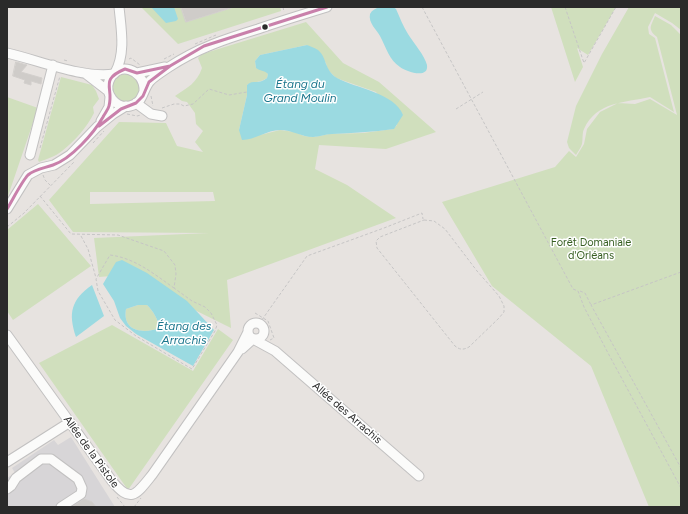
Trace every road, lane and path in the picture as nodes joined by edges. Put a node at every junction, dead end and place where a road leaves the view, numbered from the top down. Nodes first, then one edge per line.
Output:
1 (119, 7) edge
2 (283, 7) edge
3 (327, 7) edge
4 (422, 7) edge
5 (565, 7) edge
6 (616, 7) edge
7 (285, 13) dead end
8 (122, 40) junction
9 (7, 53) edge
10 (64, 60) dead end
11 (69, 62) dead end
12 (53, 65) junction
13 (170, 66) junction
14 (136, 72) junction
15 (115, 73) junction
16 (84, 74) junction
17 (64, 76) dead end
18 (148, 92) junction
19 (247, 92) dead end
20 (483, 92) dead end
21 (109, 94) junction
22 (471, 99) junction
23 (136, 103) junction
24 (456, 109) dead end
25 (124, 111) junction
26 (159, 112) junction
27 (141, 116) dead end
28 (102, 128) junction
29 (89, 146) dead end
30 (34, 154) joint
31 (78, 158) dead end
32 (41, 173) dead end
33 (51, 186) junction
34 (40, 196) junction
35 (7, 209) edge
36 (424, 220) junction
37 (7, 227) edge
38 (81, 234) junction
39 (681, 272) edge
40 (96, 279) junction
41 (174, 288) junction
42 (578, 291) junction
43 (591, 305) junction
44 (261, 326) junction
45 (7, 335) edge
46 (250, 336) junction
47 (275, 351) junction
48 (7, 353) edge
49 (7, 360) edge
50 (70, 422) junction
51 (7, 462) edge
52 (681, 468) edge
53 (419, 476) dead end
54 (681, 488) edge
55 (7, 489) edge
56 (60, 507) edge

1 - 8 street
2 - 7 path
3 - 13 street
4 - 22 path
5 - 6 path
8 - 14 street
8 - 15 street
9 - 12 street
10 - 11 path
12 - 16 street
12 - 30 street
13 - 14 street
13 - 18 street
14 - 15 street
14 - 18 street
15 - 16 street
15 - 21 street
16 - 21 street
17 - 30 path
18 - 23 street
18 - 26 path
19 - 26 path
20 - 22 path
21 - 25 street
21 - 28 street
22 - 24 path
22 - 42 path
23 - 25 street
23 - 26 street
25 - 27 path
25 - 28 street
28 - 29 path
28 - 35 street
31 - 33 path
32 - 33 path
33 - 34 path
34 - 37 path
34 - 38 path
36 - 36 path
36 - 44 path
38 - 40 path
38 - 41 path
39 - 43 path
40 - 41 path
40 - 41 path
42 - 43 path
42 - 54 path
43 - 52 path
44 - 46 street
44 - 46 street
44 - 47 street
45 - 50 street, Allée de la Pistole
46 - 47 street
46 - 50 street, Allée de la Pistole
47 - 53 street, Allée des Arrachis
48 - 49 path
50 - 51 street
55 - 56 street

